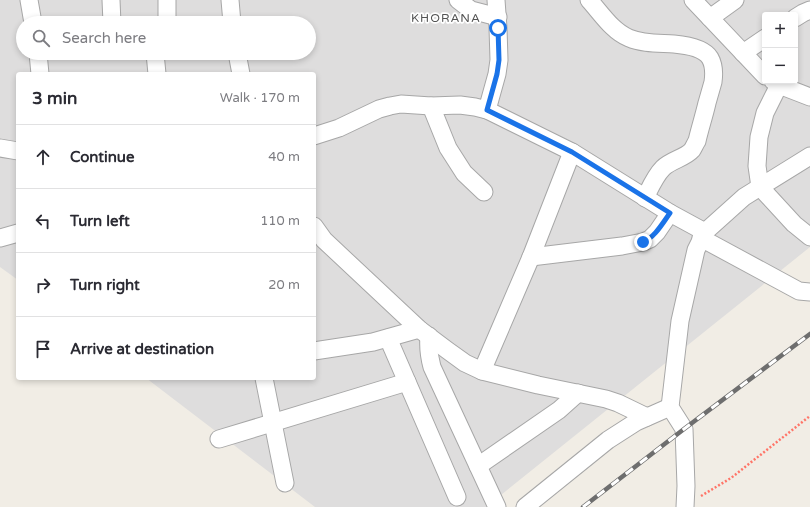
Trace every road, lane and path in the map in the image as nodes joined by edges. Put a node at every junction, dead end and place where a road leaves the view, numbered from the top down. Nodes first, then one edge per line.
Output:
1 (29, 0) edge
2 (111, 0) edge
3 (167, 0) edge
4 (230, 0) edge
5 (458, 0) edge
6 (496, 0) edge
7 (590, 0) edge
8 (693, 0) edge
9 (735, 0) edge
10 (810, 10) edge
11 (32, 16) edge
12 (112, 16) edge
13 (167, 16) edge
14 (231, 16) edge
15 (798, 16) edge
16 (498, 17) junction
17 (710, 18) junction
18 (762, 40) edge
19 (743, 53) junction
20 (39, 60) edge
21 (155, 60) edge
22 (238, 60) edge
23 (40, 72) edge
24 (157, 72) edge
25 (241, 72) edge
26 (762, 73) edge
27 (776, 84) edge
28 (778, 84) edge
29 (810, 97) edge
30 (431, 106) junction
31 (487, 110) junction
32 (316, 135) edge
33 (0, 148) edge
34 (16, 151) edge
35 (572, 152) junction
36 (810, 156) edge
37 (760, 187) junction
38 (484, 192) dead end
39 (645, 198) junction
40 (670, 213) junction
41 (316, 231) edge
42 (16, 234) edge
43 (703, 235) junction
44 (810, 237) edge
45 (0, 238) edge
46 (531, 257) junction
47 (810, 292) edge
48 (424, 333) junction
49 (388, 338) junction
50 (316, 352) edge
51 (482, 371) junction
52 (264, 380) edge
53 (407, 382) junction
54 (578, 393) junction
55 (670, 407) junction
56 (810, 416) edge
57 (647, 417) junction
58 (273, 422) junction
59 (219, 439) dead end
60 (478, 466) junction
61 (285, 483) dead end
62 (457, 497) dead end
63 (685, 506) edge
64 (497, 507) edge
65 (525, 507) edge

1 - 11 street
2 - 12 street
3 - 13 street
4 - 14 street
5 - 16 street
6 - 16 street
7 - 39 street
8 - 17 street
9 - 17 street
10 - 15 street
16 - 31 street
17 - 19 street
18 - 19 street
19 - 26 street
20 - 23 street
21 - 24 street
22 - 25 street
27 - 37 street
28 - 29 street
30 - 31 street
30 - 32 street
30 - 38 street
31 - 35 street
33 - 34 street
35 - 39 street
35 - 46 street
36 - 37 street
37 - 43 street
37 - 44 street
39 - 40 street
40 - 43 street
40 - 46 street
41 - 48 street
42 - 45 street
43 - 47 street
43 - 55 street
46 - 51 street
48 - 49 street
48 - 51 street
48 - 60 street
49 - 50 street
49 - 53 street
51 - 54 street
52 - 58 street
53 - 58 street
53 - 62 street
54 - 57 street
54 - 60 street
55 - 57 street
55 - 63 street
56 - 63 path
57 - 65 street
58 - 59 street
58 - 61 street
60 - 64 street

